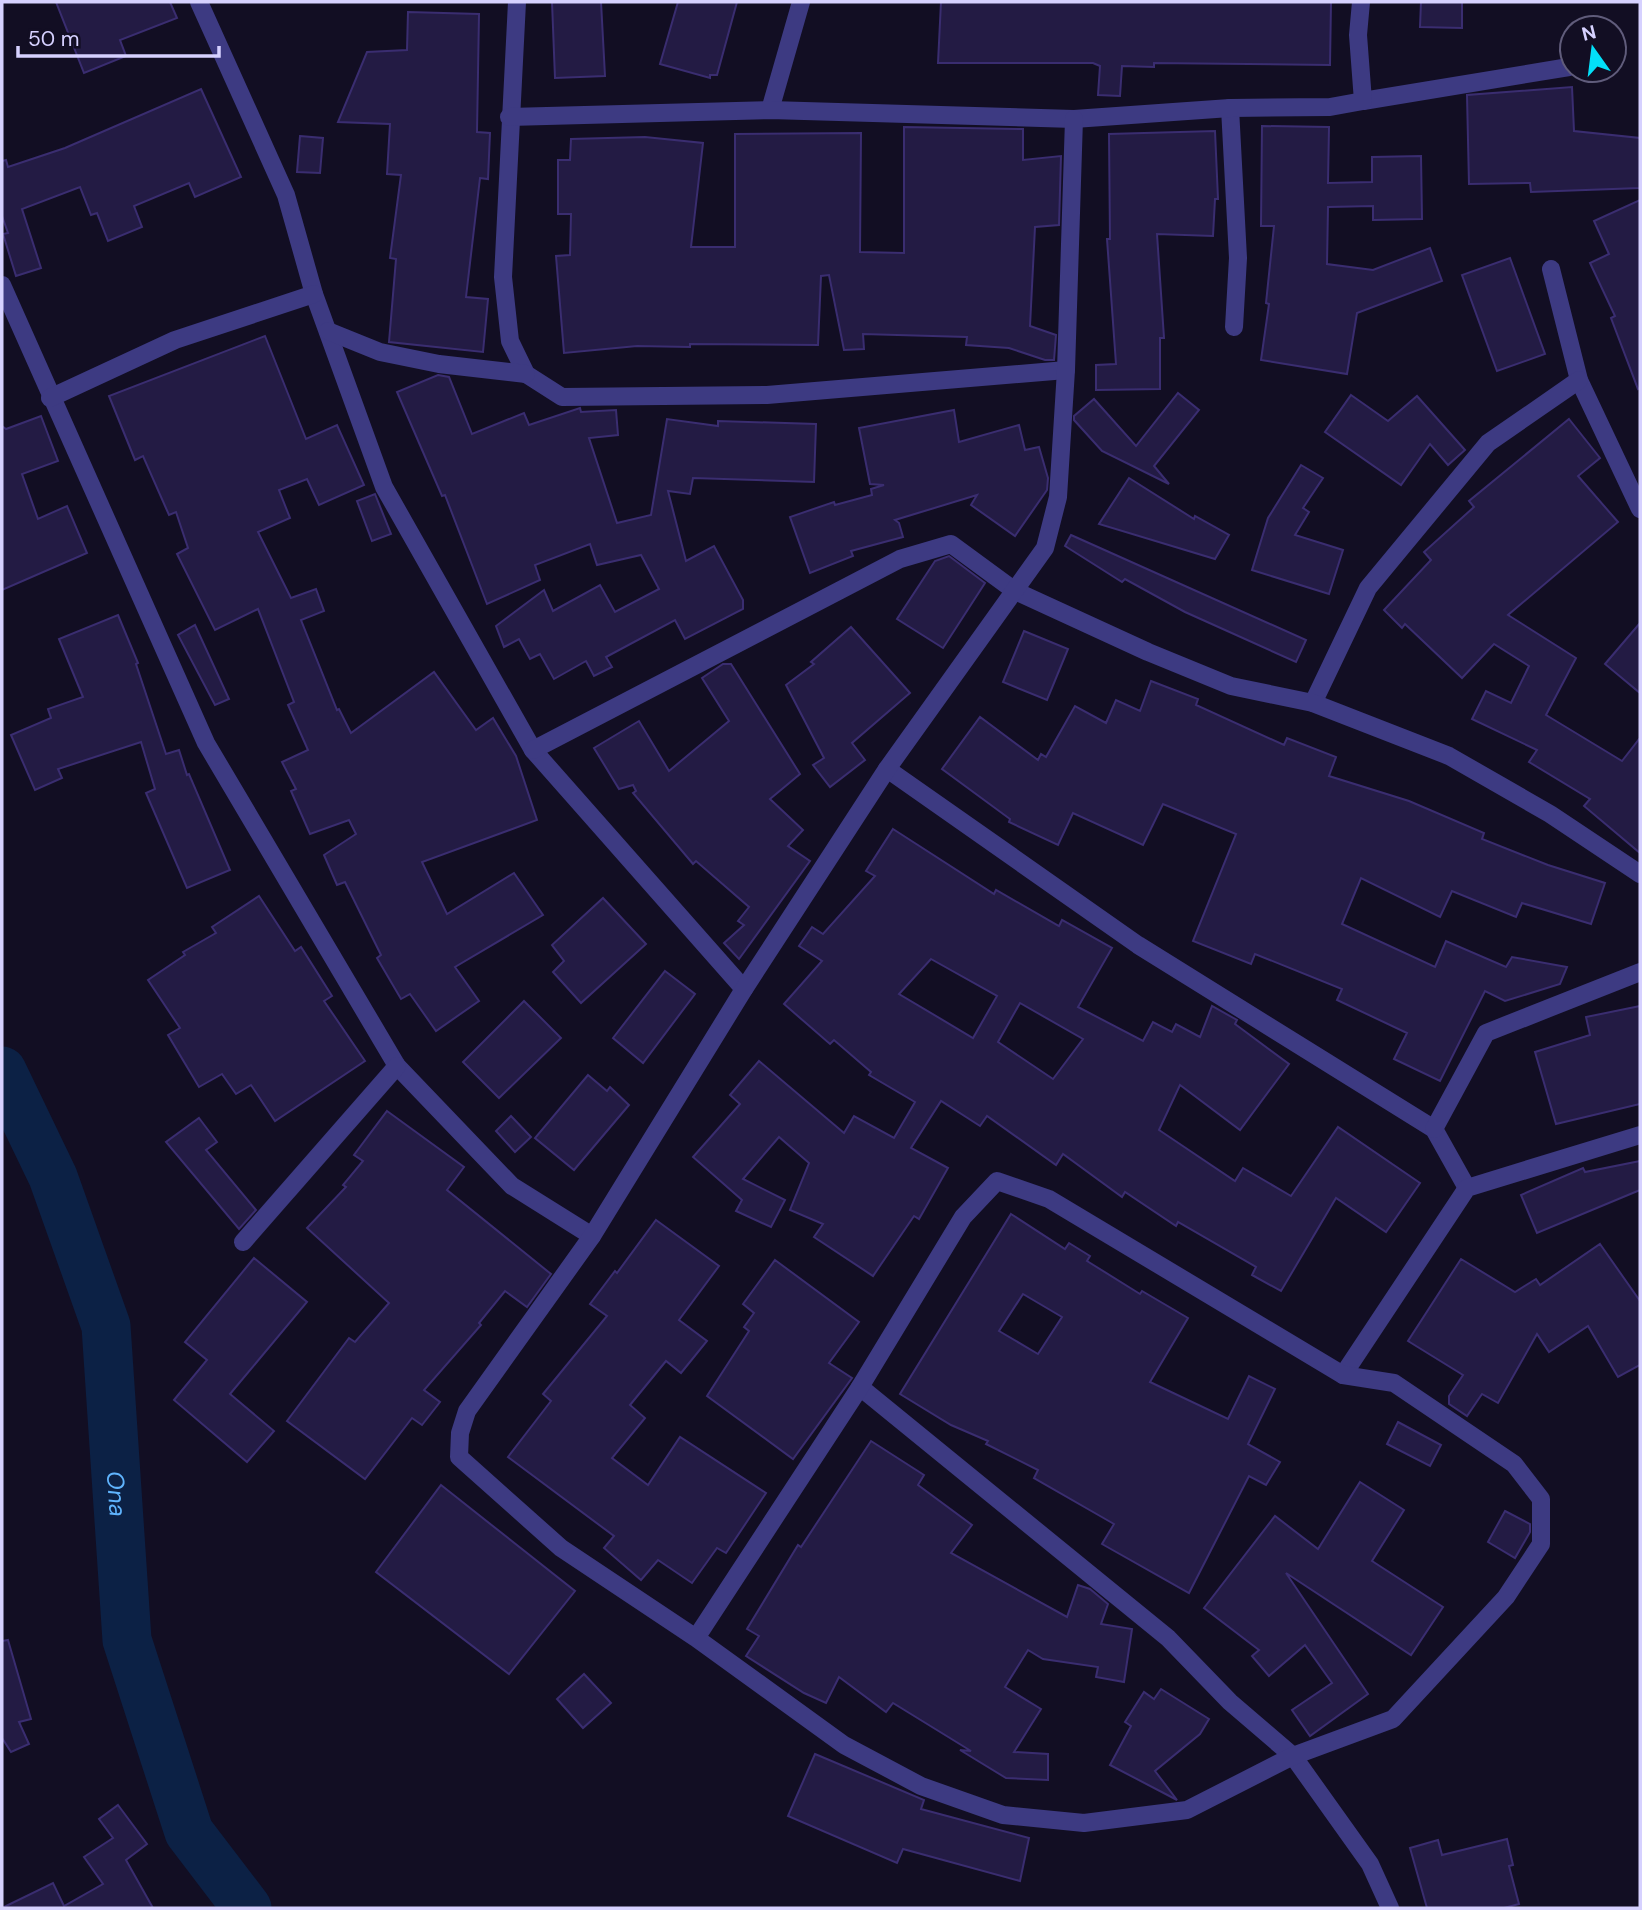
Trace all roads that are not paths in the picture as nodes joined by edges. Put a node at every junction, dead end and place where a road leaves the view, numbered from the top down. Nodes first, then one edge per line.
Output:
1 (199, 2) edge
2 (517, 2) edge
3 (801, 2) edge
4 (1361, 2) edge
5 (1558, 69) edge
6 (1363, 102) junction
7 (1230, 108) junction
8 (770, 110) junction
9 (509, 117) junction
10 (1074, 119) junction
11 (1551, 269) dead end
12 (2, 285) edge
13 (314, 294) junction
14 (1234, 327) dead end
15 (328, 331) junction
16 (1066, 370) junction
17 (526, 374) junction
18 (1579, 380) junction
19 (50, 398) junction
20 (1640, 509) edge
21 (1015, 591) junction
22 (1313, 703) junction
23 (533, 750) junction
24 (887, 769) junction
25 (1640, 874) edge
26 (1640, 972) edge
27 (744, 989) junction
28 (397, 1066) junction
29 (1434, 1129) junction
30 (1640, 1135) edge
31 (1467, 1188) junction
32 (592, 1236) junction
33 (243, 1242) dead end
34 (1343, 1375) junction
35 (860, 1387) junction
36 (696, 1637) junction
37 (1293, 1756) junction
38 (1390, 1908) edge

1 - 13 street
2 - 9 street
3 - 8 street
4 - 6 street
5 - 6 street
6 - 7 street
7 - 10 street
7 - 14 street
8 - 9 street
8 - 10 street
9 - 17 street
10 - 16 street
11 - 18 street
12 - 19 street
13 - 15 street
13 - 19 street
15 - 17 street
15 - 23 street
16 - 17 street
16 - 21 street
18 - 20 street
18 - 22 street
19 - 28 street
21 - 22 street
21 - 23 street
21 - 24 street
22 - 25 street
23 - 27 street
24 - 27 street
24 - 29 street
26 - 29 street
27 - 32 street
28 - 32 street
28 - 33 street
29 - 31 street
30 - 31 street
31 - 34 street
32 - 36 street
34 - 35 street
34 - 37 street
35 - 36 street
35 - 37 street
36 - 37 street
37 - 38 street

